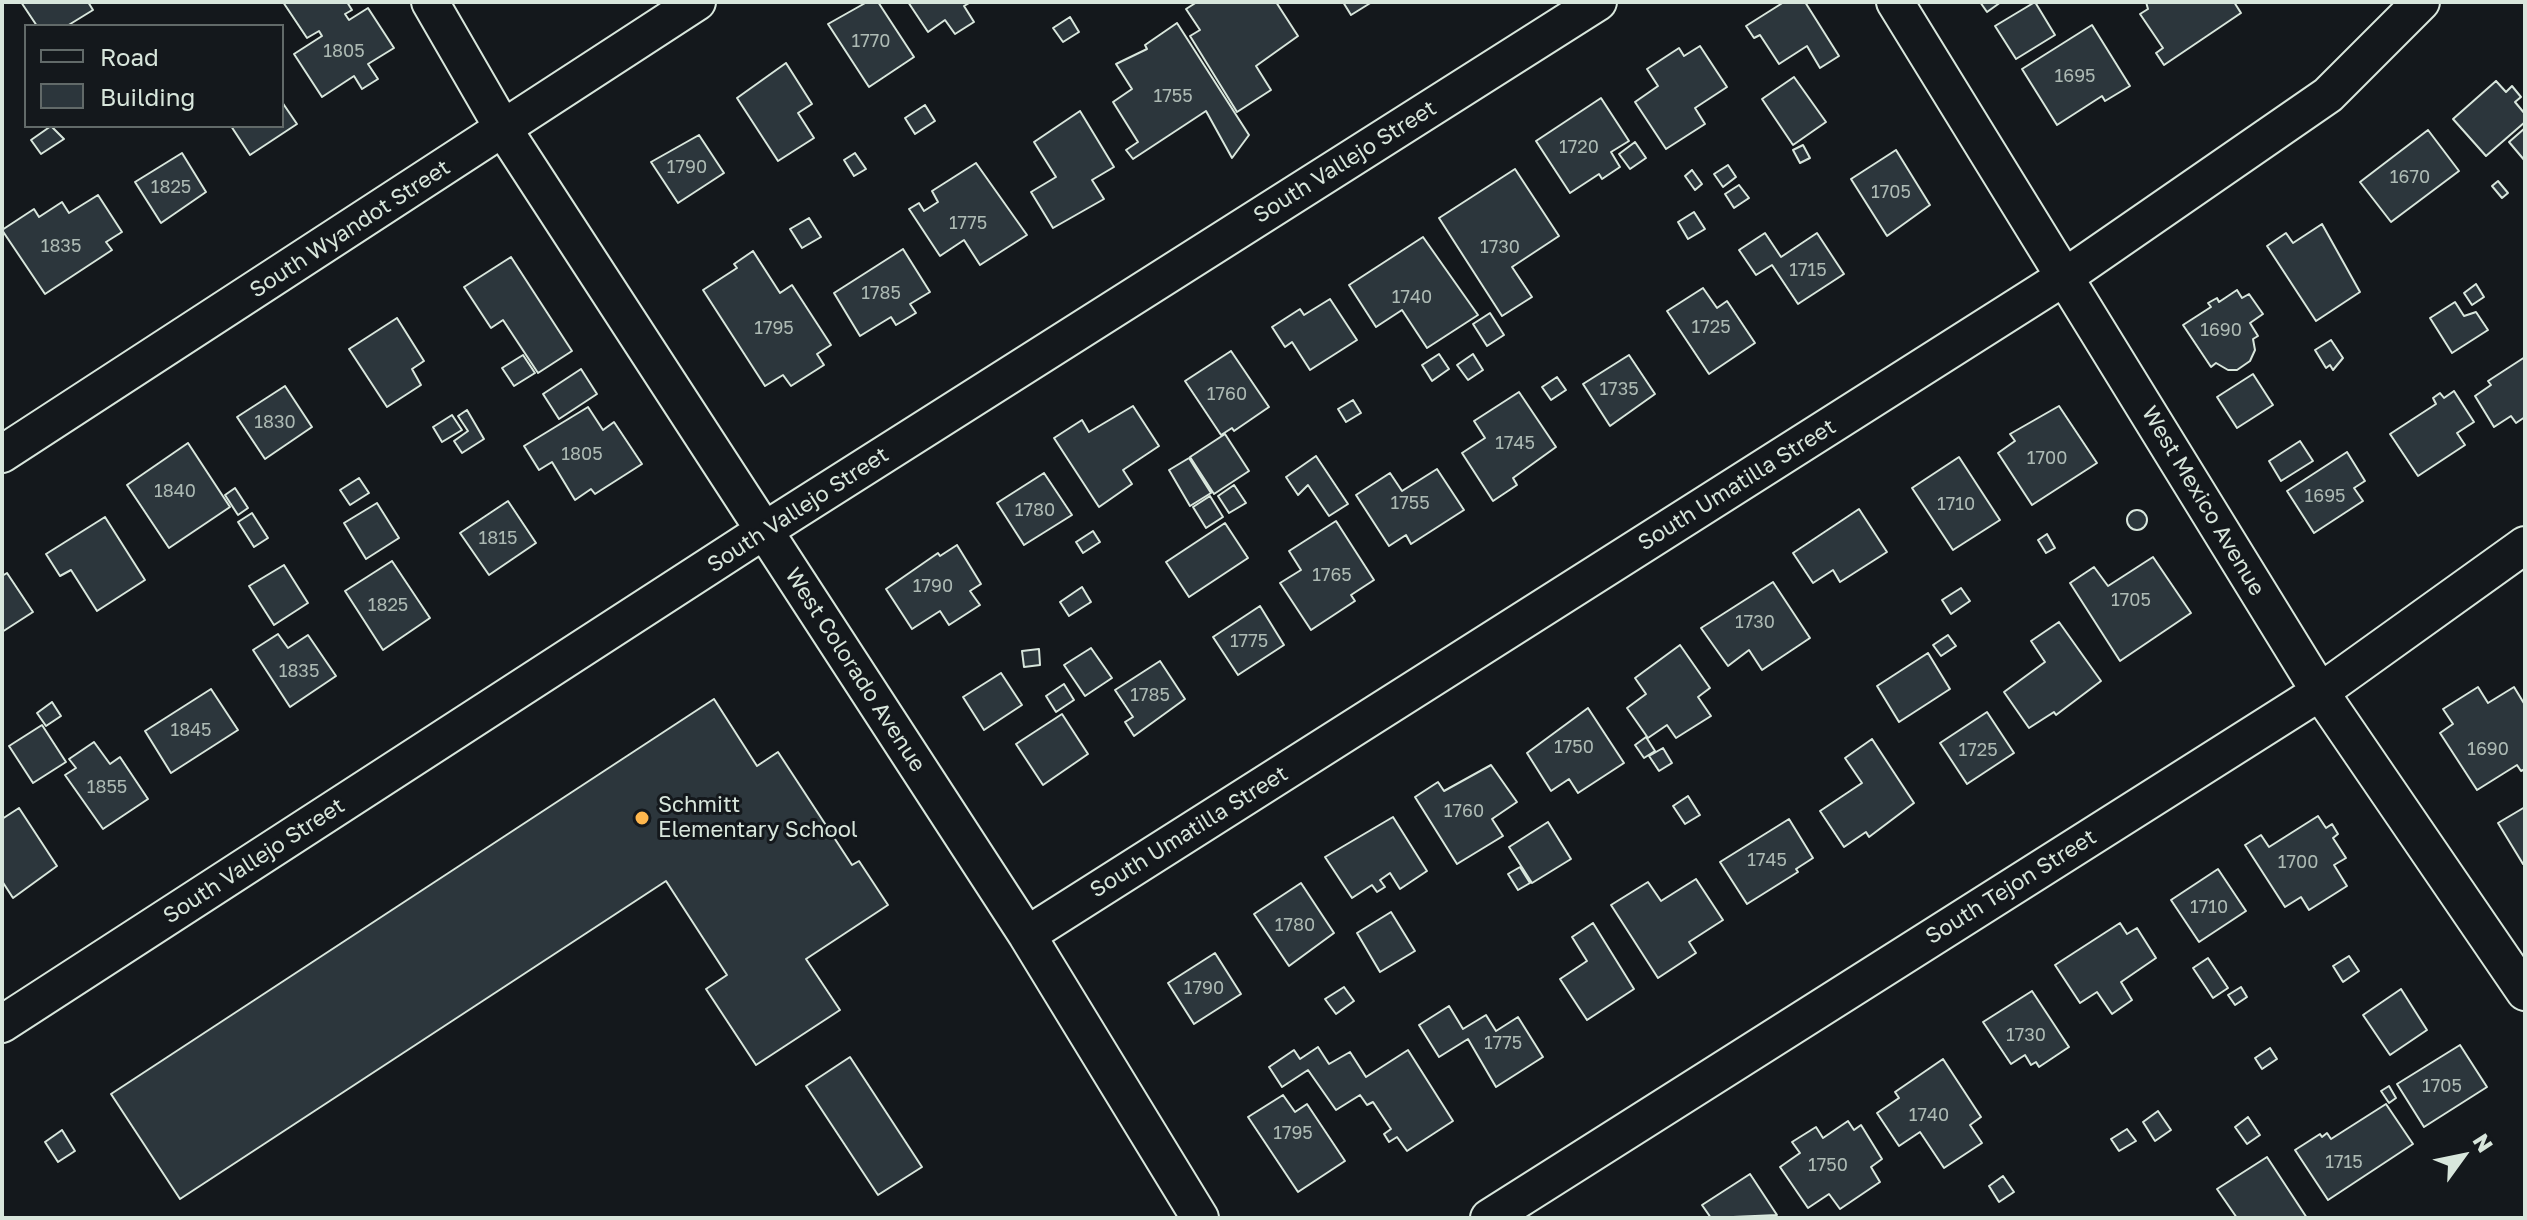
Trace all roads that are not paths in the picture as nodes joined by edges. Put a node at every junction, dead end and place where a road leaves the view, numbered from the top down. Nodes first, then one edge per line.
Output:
1 (430, 2) edge
2 (697, 2) edge
3 (1598, 2) edge
4 (1895, 2) edge
5 (2421, 2) edge
6 (504, 130) junction
7 (2066, 276) junction
8 (2, 454) edge
9 (765, 530) junction
10 (2525, 545) edge
11 (2320, 692) junction
12 (1027, 935) junction
13 (2525, 992) edge
14 (2, 1024) edge
15 (1200, 1218) edge
16 (1489, 1218) edge

1 - 6 street, West Colorado Avenue
2 - 6 street, South Wyandot Street
3 - 9 street, South Vallejo Street
4 - 7 street, West Mexico Avenue
5 - 7 street, South Umatilla Street
6 - 8 street, South Wyandot Street
6 - 9 street, West Colorado Avenue
7 - 11 street, West Mexico Avenue
7 - 12 street, South Umatilla Street
9 - 12 street, West Colorado Avenue
9 - 14 street, South Vallejo Street
10 - 11 street, South Tejon Street
11 - 13 street, West Mexico Avenue
11 - 16 street, South Tejon Street
12 - 15 street, West Colorado Avenue

